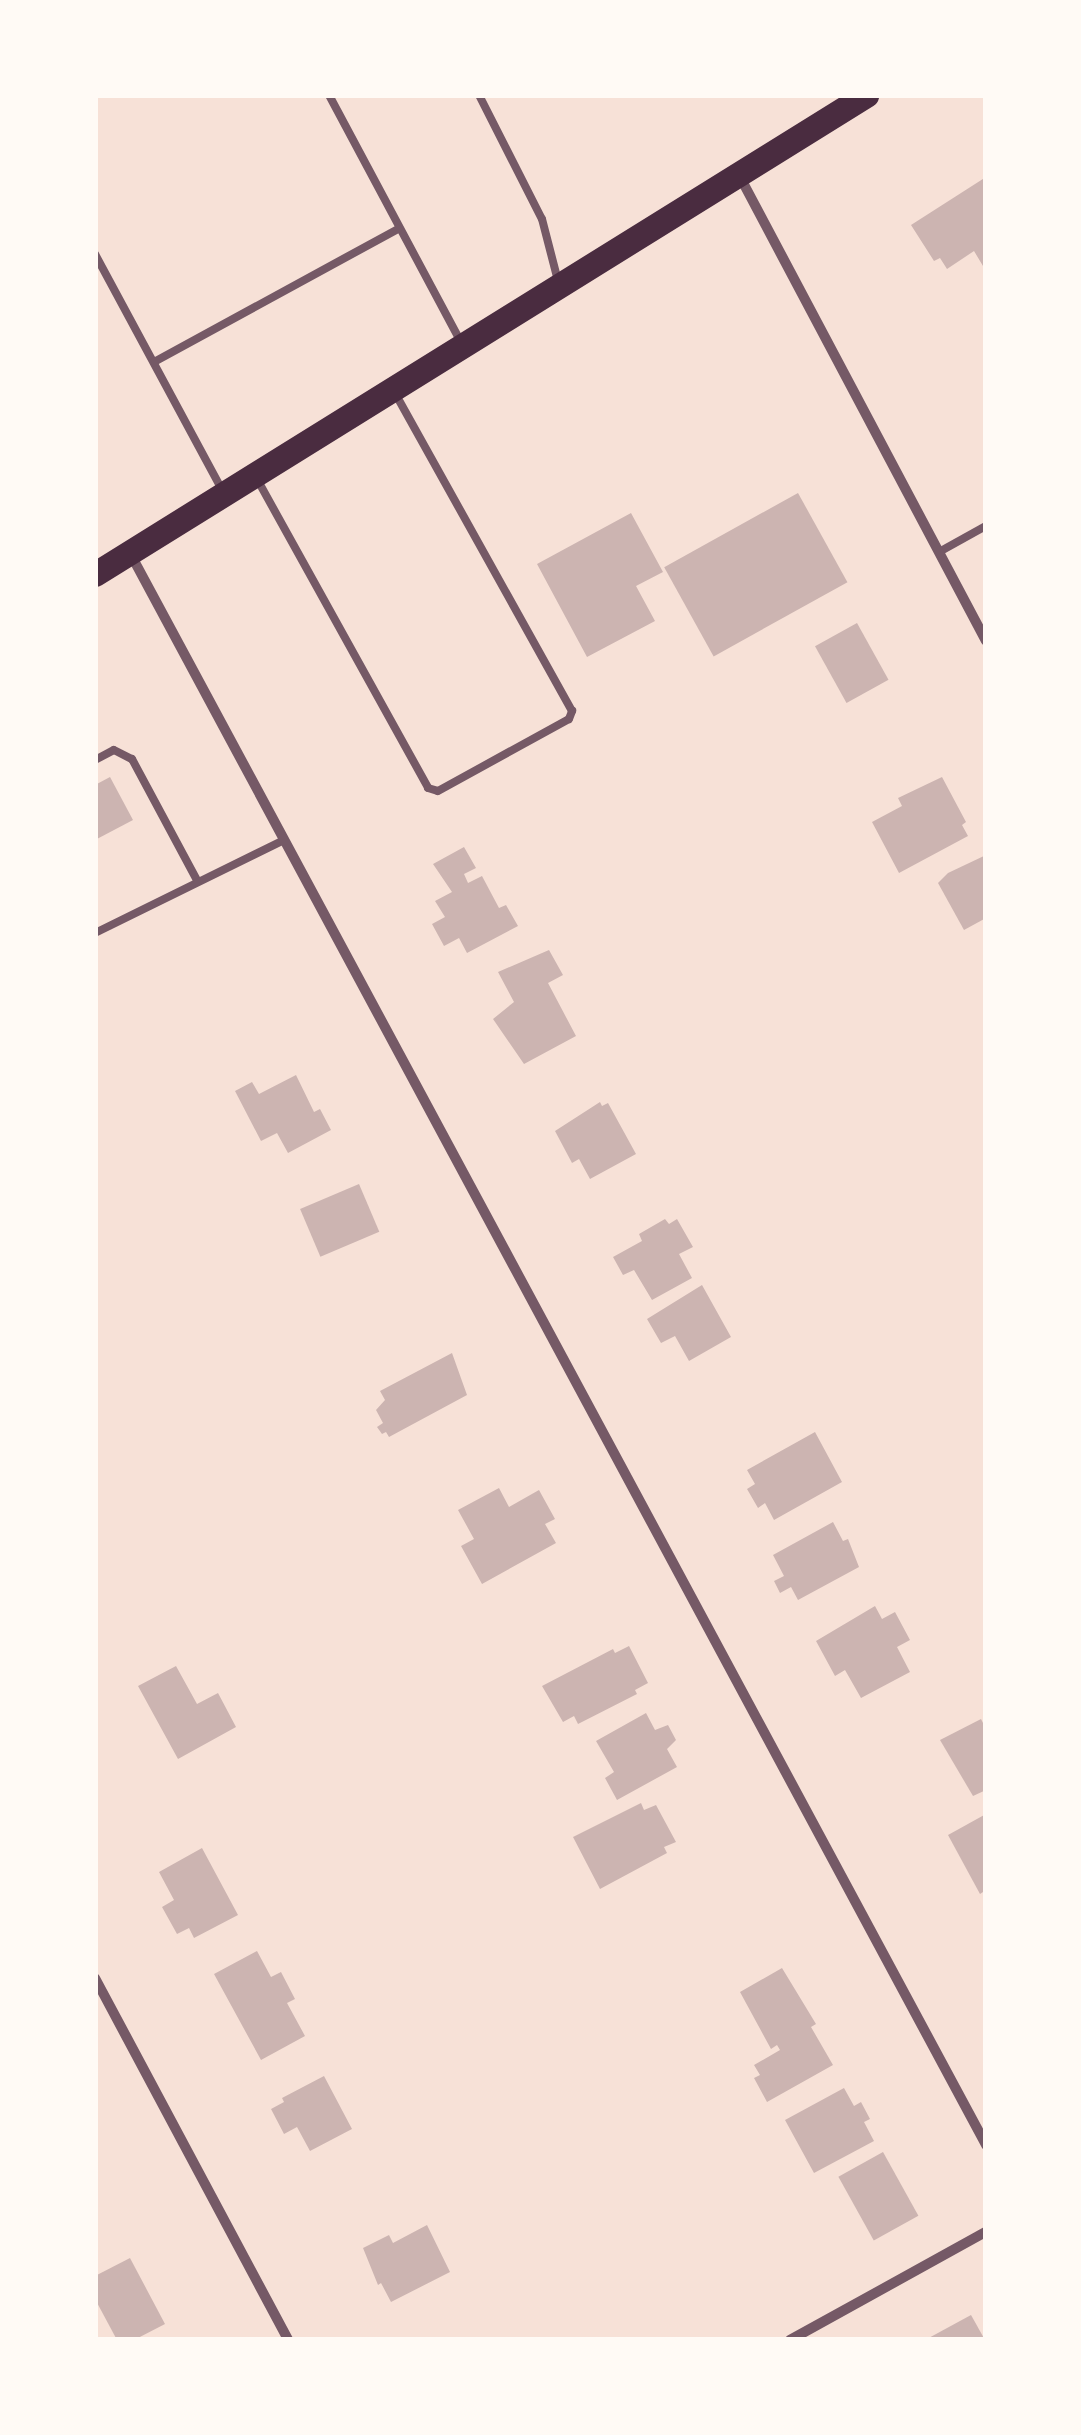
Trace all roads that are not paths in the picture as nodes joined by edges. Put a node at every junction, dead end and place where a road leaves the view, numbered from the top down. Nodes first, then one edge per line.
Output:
1 (329, 95) edge
2 (479, 95) edge
3 (866, 95) edge
4 (738, 174) junction
5 (398, 229) junction
6 (95, 254) edge
7 (559, 286) junction
8 (463, 346) junction
9 (154, 362) junction
10 (392, 389) junction
11 (255, 474) junction
12 (224, 494) junction
13 (986, 526) edge
14 (130, 552) junction
15 (939, 552) junction
16 (95, 574) edge
17 (986, 641) edge
18 (95, 760) edge
19 (284, 840) junction
20 (197, 880) junction
21 (95, 933) edge
22 (95, 1978) edge
23 (986, 2146) edge
24 (986, 2232) edge
25 (288, 2340) edge
26 (790, 2340) edge

1 - 5 lane
2 - 7 lane
3 - 4 main road
4 - 7 main road
4 - 15 street
5 - 8 lane
5 - 9 lane
6 - 9 lane
7 - 8 main road
8 - 10 main road
9 - 12 lane
10 - 11 main road
10 - 11 lane
11 - 12 main road
12 - 14 main road
13 - 15 lane
14 - 16 main road
14 - 19 street
15 - 17 street
18 - 20 lane
19 - 20 lane
19 - 23 street
20 - 21 lane
22 - 25 street
24 - 26 street

